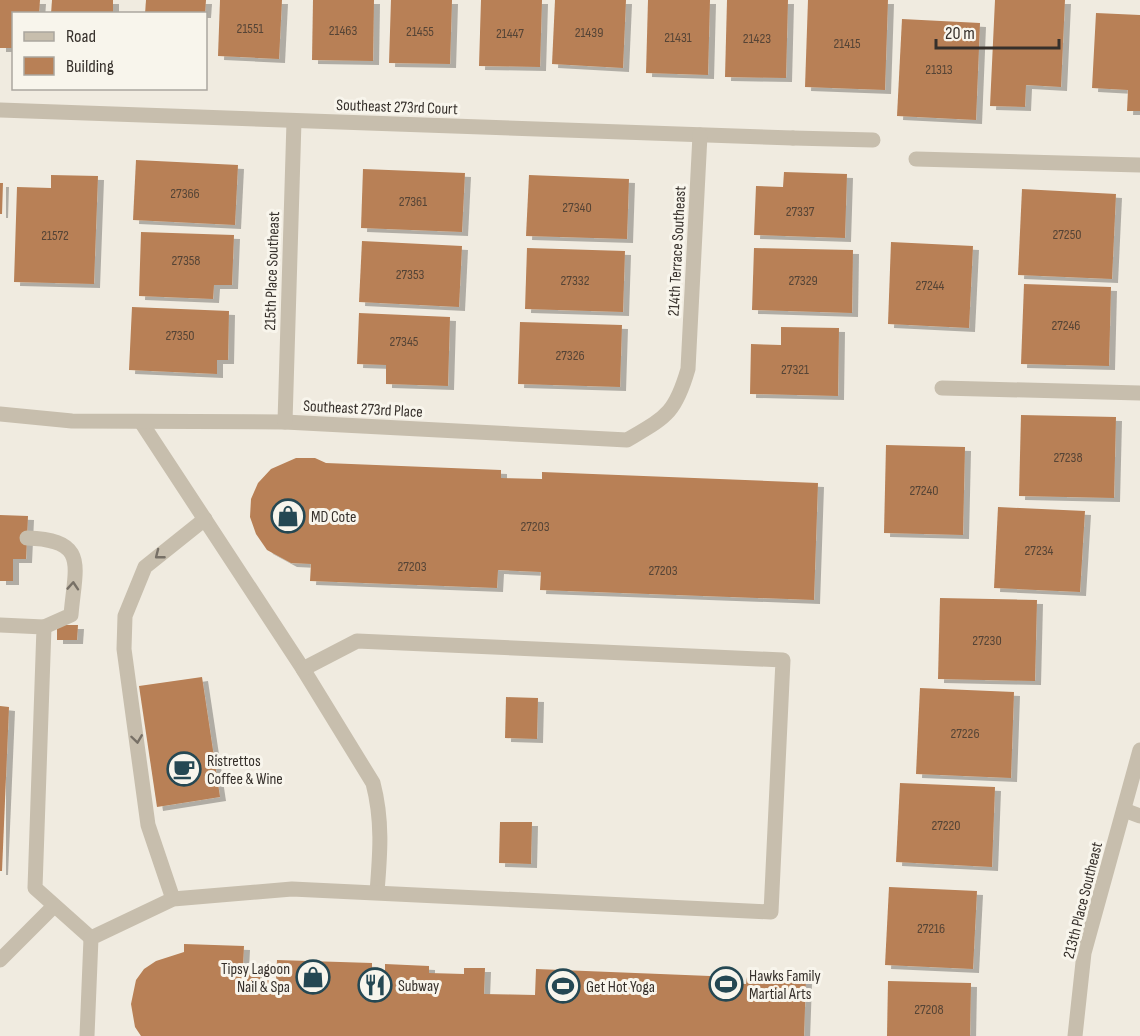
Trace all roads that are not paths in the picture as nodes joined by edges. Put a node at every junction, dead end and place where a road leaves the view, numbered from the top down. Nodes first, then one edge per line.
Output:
1 (0, 110) edge
2 (294, 121) junction
3 (700, 135) junction
4 (873, 140) dead end
5 (916, 159) dead end
6 (1140, 165) edge
7 (688, 369) joint
8 (942, 388) dead end
9 (1140, 393) edge
10 (0, 414) edge
11 (141, 422) junction
12 (285, 422) junction
13 (205, 519) junction
14 (27, 538) dead end
15 (0, 625) edge
16 (44, 627) junction
17 (303, 669) junction
18 (1140, 750) edge
19 (1124, 810) junction
20 (1140, 816) edge
21 (377, 892) junction
22 (173, 899) junction
23 (54, 906) junction
24 (91, 938) junction
25 (0, 960) edge
26 (87, 1036) edge
27 (1075, 1036) edge

1 - 2 street, Southeast 273rd Court
2 - 3 street, Southeast 273rd Court
2 - 12 street, 215th Place Southeast
3 - 4 street, Southeast 273rd Court
3 - 7 street, 214th Terrace Southeast
5 - 6 street
7 - 12 street, Southeast 273rd Place
8 - 9 street
10 - 11 street, Southeast 273rd Place
11 - 12 street, Southeast 273rd Place
11 - 13 street
13 - 17 street
13 -> 22 street
16 -> 14 street
15 - 16 street
16 - 23 street
17 - 21 street
17 - 21 street
18 - 19 street, 213th Place Southeast
19 - 20 street
19 - 27 street, 213th Place Southeast
21 - 22 street
22 - 24 street
23 - 24 street
23 - 25 street
24 - 26 street

